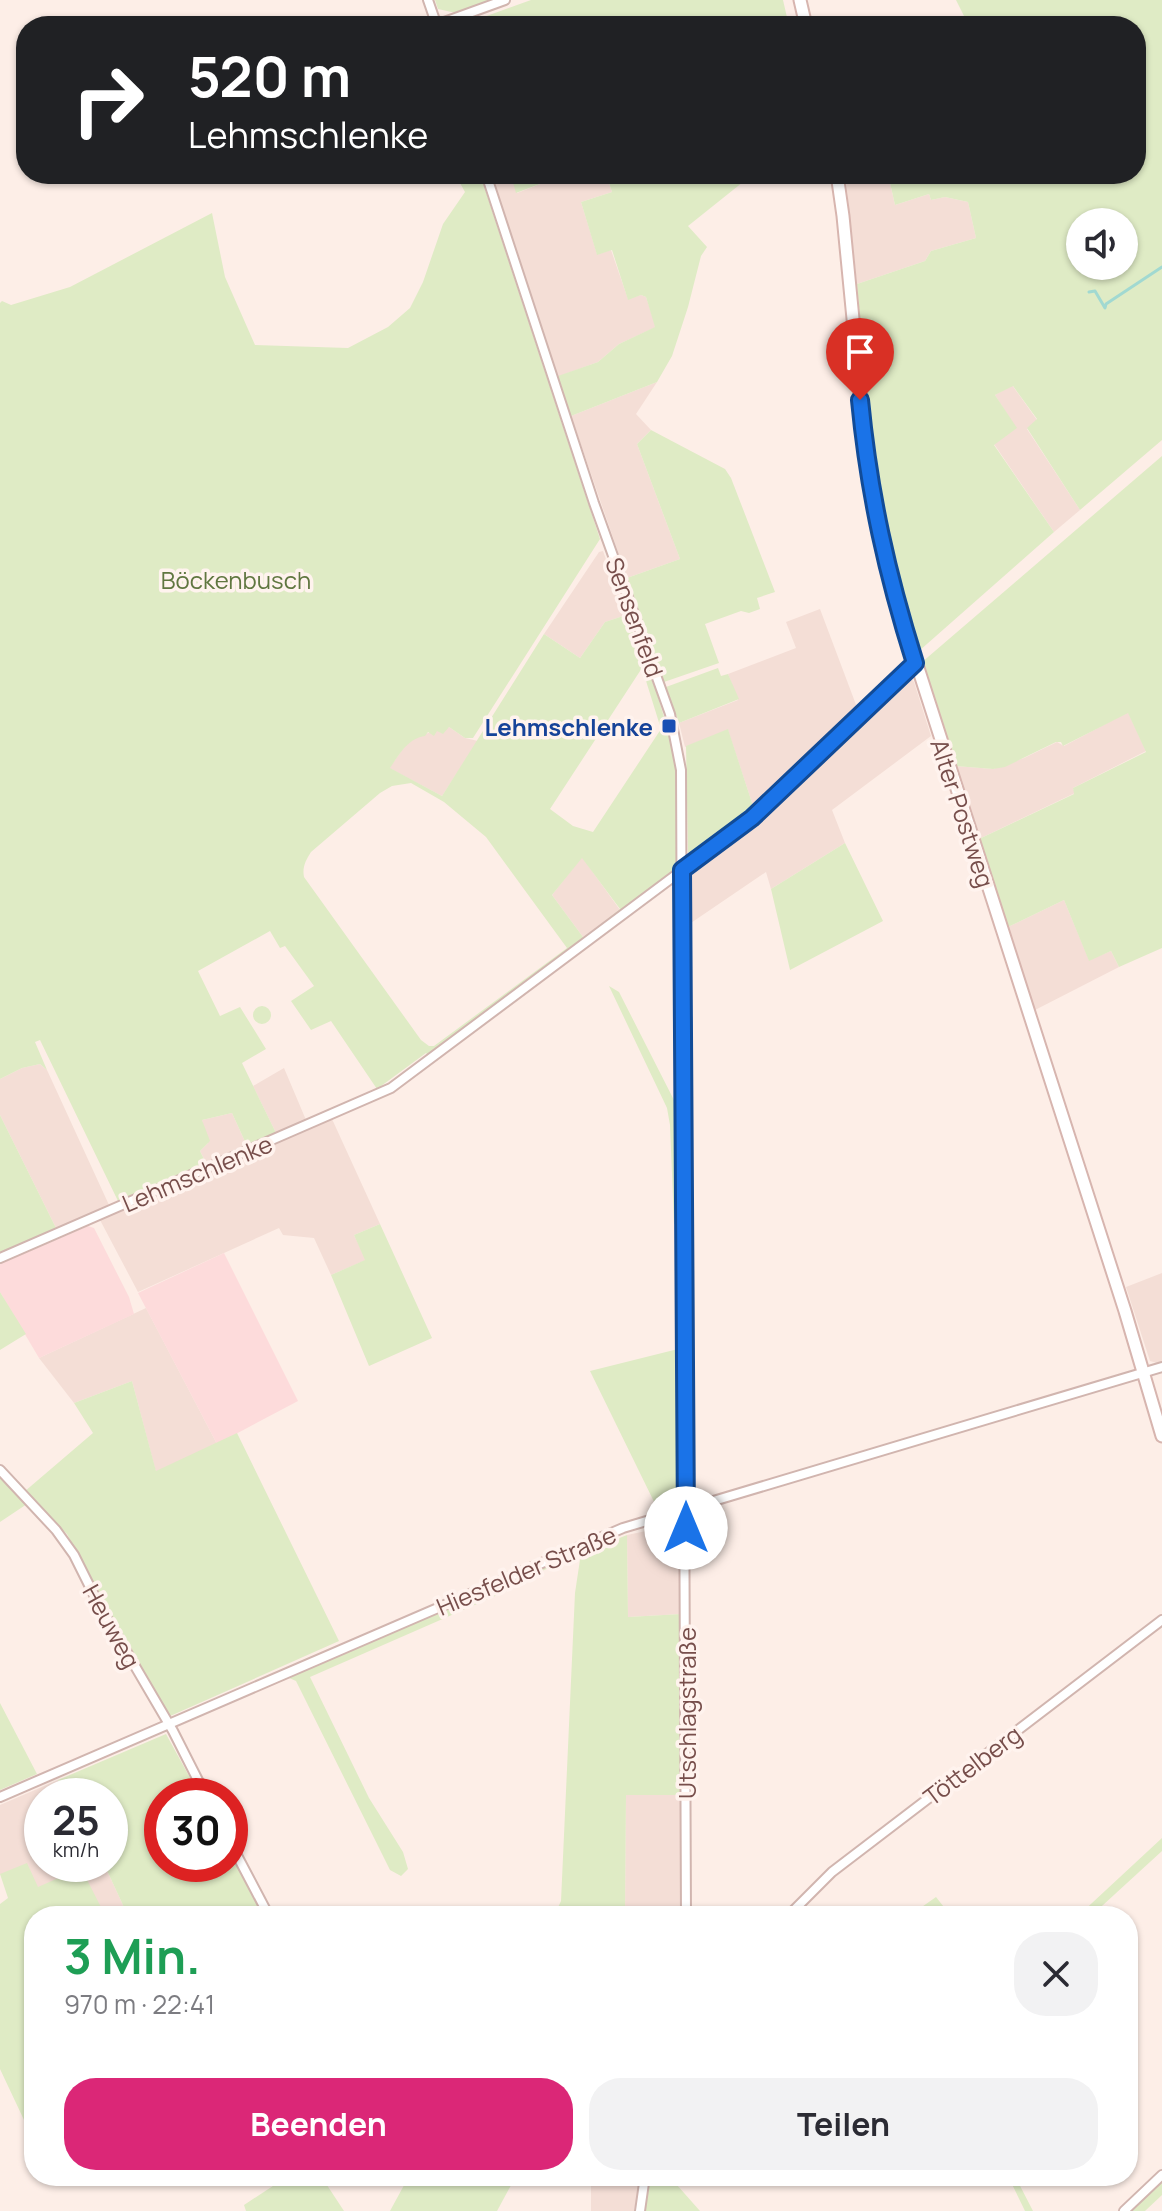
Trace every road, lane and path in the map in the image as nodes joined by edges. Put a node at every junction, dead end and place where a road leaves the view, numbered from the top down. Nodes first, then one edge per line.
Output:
1 (505, 0) edge
2 (463, 16) edge
3 (489, 184) edge
4 (838, 184) edge
5 (915, 663) junction
6 (682, 870) junction
7 (0, 1258) edge
8 (1162, 1367) edge
9 (1144, 1372) junction
10 (1162, 1436) edge
11 (0, 1470) edge
12 (686, 1509) junction
13 (1162, 1620) edge
14 (168, 1724) junction
15 (196, 1778) edge
16 (0, 1797) edge
17 (248, 1876) edge
18 (264, 1906) edge
19 (686, 1906) edge
20 (798, 1906) edge
21 (1162, 2175) edge
22 (643, 2186) edge
23 (640, 2211) edge
24 (1124, 2211) edge

1 - 2 street
3 - 6 street, Sensenfeld
4 - 5 main road, Alter Postweg
5 - 6 street, Lehmschlenke
5 - 9 main road, Alter Postweg
6 - 7 street, Lehmschlenke
6 - 12 street, Sensenfeld
8 - 9 street, Hiesfelder Straße
9 - 10 main road, Alter Postweg
9 - 12 street, Hiesfelder Straße
11 - 14 street, Heuweg
12 - 14 street, Hiesfelder Straße
12 - 19 street, Utschlagstraße
13 - 20 street, Töttelberg
14 - 15 street, Heuweg
14 - 16 street, Hiesfelder Straße
17 - 18 street
21 - 24 street
22 - 23 street

